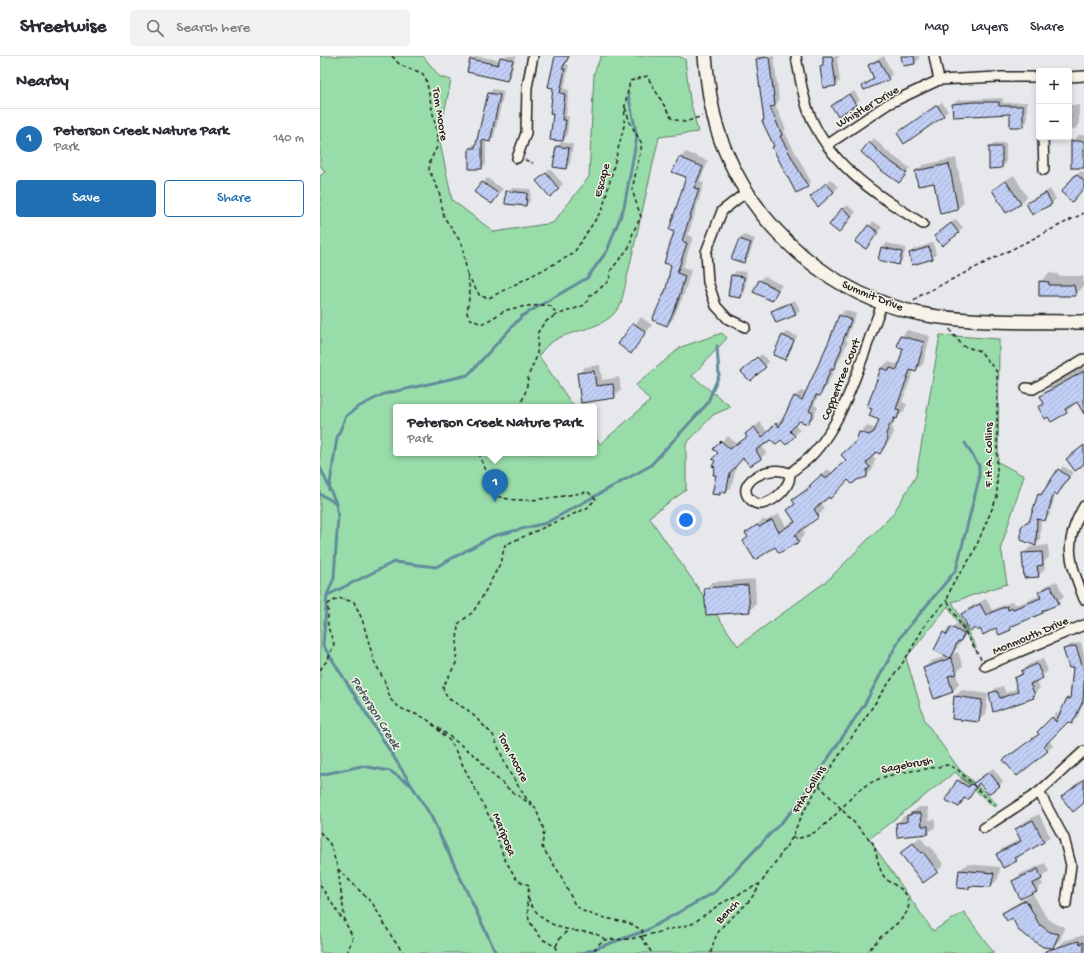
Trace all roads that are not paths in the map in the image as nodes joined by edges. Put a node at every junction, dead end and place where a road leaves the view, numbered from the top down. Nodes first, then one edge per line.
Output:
1 (533, 56) edge
2 (704, 56) edge
3 (796, 56) edge
4 (934, 56) edge
5 (1084, 76) edge
6 (1036, 77) edge
7 (1072, 77) edge
8 (939, 80) junction
9 (1043, 140) edge
10 (827, 145) junction
11 (517, 158) dead end
12 (1044, 170) dead end
13 (746, 193) junction
14 (923, 224) dead end
15 (883, 302) junction
16 (1084, 322) edge
17 (745, 327) dead end
18 (1084, 359) edge
19 (1026, 388) dead end
20 (790, 474) junction
21 (1084, 506) edge
22 (1084, 599) edge
23 (1084, 625) edge
24 (985, 666) road end
25 (1084, 750) edge
26 (1039, 792) junction
27 (984, 828) dead end
28 (1066, 904) dead end

1 - 11 street
2 - 13 main road, Summit Drive
3 - 10 street
4 - 8 street
5 - 7 street
6 - 8 street, Whistler Drive
8 - 10 street, Whistler Drive
9 - 12 street
10 - 14 street
13 - 15 main road, Summit Drive
13 - 17 street
15 - 16 main road, Summit Drive
15 - 20 street, Coppertree Court
18 - 19 street
20 - 20 street, Coppertree Court
21 - 22 street
23 - 24 street, Monmouth Drive
25 - 26 street
26 - 27 street
26 - 28 street

